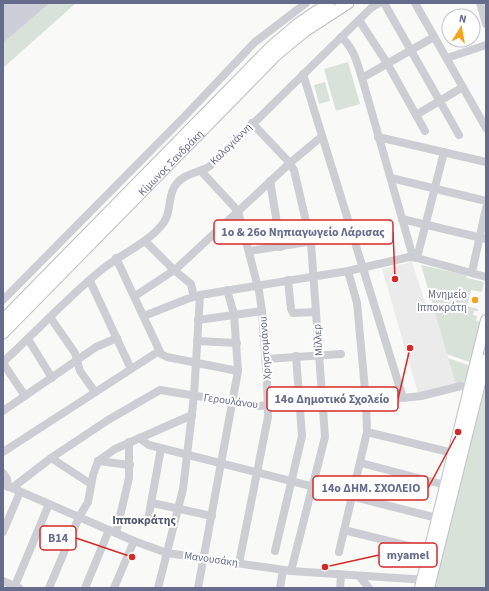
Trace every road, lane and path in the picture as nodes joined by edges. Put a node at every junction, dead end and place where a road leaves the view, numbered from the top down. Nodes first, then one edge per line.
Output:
1 (306, 3) edge
2 (329, 3) edge
3 (348, 3) edge
4 (379, 3) edge
5 (384, 3) edge
6 (415, 3) edge
7 (480, 3) edge
8 (359, 20) junction
9 (486, 24) edge
10 (342, 37) junction
11 (434, 37) junction
12 (486, 45) edge
13 (410, 50) junction
14 (447, 58) junction
15 (387, 63) junction
16 (303, 74) junction
17 (362, 78) junction
18 (463, 88) junction
19 (440, 101) junction
20 (416, 115) junction
21 (252, 123) junction
22 (486, 128) edge
23 (425, 131) dead end
24 (459, 135) dead end
25 (321, 137) junction
26 (378, 137) junction
27 (444, 152) junction
28 (486, 162) edge
29 (290, 163) junction
30 (201, 171) junction
31 (391, 178) junction
32 (270, 181) junction
33 (435, 188) junction
34 (486, 201) edge
35 (486, 208) edge
36 (238, 211) junction
37 (402, 219) junction
38 (425, 224) junction
39 (353, 235) junction
40 (482, 238) edge
41 (145, 240) junction
42 (311, 243) junction
43 (281, 247) junction
44 (248, 251) junction
45 (116, 258) junction
46 (415, 258) junction
47 (363, 267) junction
48 (174, 270) junction
49 (348, 270) junction
50 (472, 272) junction
51 (313, 276) junction
52 (486, 276) edge
53 (288, 280) junction
54 (90, 281) junction
55 (257, 285) junction
56 (227, 290) junction
57 (135, 296) junction
58 (197, 296) junction
59 (3, 300) edge
60 (262, 311) junction
61 (316, 312) junction
62 (234, 314) junction
63 (144, 316) junction
64 (50, 318) junction
65 (3, 320) edge
66 (198, 320) junction
67 (486, 320) edge
68 (3, 333) edge
69 (28, 338) junction
70 (117, 338) junction
71 (197, 341) junction
72 (237, 343) junction
73 (159, 351) junction
74 (341, 354) dead end
75 (319, 355) junction
76 (296, 356) junction
77 (266, 359) junction
78 (486, 359) edge
79 (78, 360) junction
80 (3, 363) edge
81 (196, 363) junction
82 (131, 369) junction
83 (238, 371) junction
84 (52, 378) junction
85 (474, 387) junction
86 (95, 392) junction
87 (25, 396) junction
88 (194, 396) junction
89 (403, 398) junction
90 (366, 401) junction
91 (232, 402) junction
92 (322, 403) junction
93 (300, 404) junction
94 (268, 406) junction
95 (3, 410) edge
96 (192, 415) junction
97 (367, 432) junction
98 (139, 438) junction
99 (129, 442) junction
100 (161, 448) junction
101 (3, 452) edge
102 (453, 452) junction
103 (188, 454) junction
104 (51, 458) junction
105 (98, 461) junction
106 (222, 463) junction
107 (361, 463) junction
108 (130, 465) junction
109 (258, 472) junction
110 (3, 473) edge
111 (292, 480) junction
112 (91, 484) junction
113 (445, 484) junction
114 (313, 486) junction
115 (11, 488) edge
116 (352, 496) junction
117 (152, 503) junction
118 (49, 504) junction
119 (179, 509) junction
120 (212, 516) junction
121 (79, 517) junction
122 (437, 518) junction
123 (148, 520) dead end
124 (344, 530) junction
125 (3, 532) edge
126 (112, 532) junction
127 (134, 541) junction
128 (275, 551) dead end
129 (429, 551) junction
130 (339, 552) dead end
131 (167, 553) junction
132 (204, 558) junction
133 (240, 564) junction
134 (287, 570) junction
135 (341, 575) junction
136 (360, 577) junction
137 (3, 581) edge
138 (425, 584) edge
139 (16, 587) edge
140 (49, 588) edge
141 (84, 588) edge
142 (114, 588) edge
143 (158, 588) edge
144 (198, 588) edge
145 (280, 588) edge
146 (340, 588) edge
147 (369, 588) edge

1 - 59 street
2 - 65 highway, Κίμωνος Σανδράκη
3 - 68 highway, Κίμωνος Σανδράκη
4 - 8 street, Καλογιάννη
5 - 13 street
6 - 11 street
7 - 9 street
8 - 10 street, Καλογιάννη
8 - 15 street
10 - 16 street, Καλογιάννη
10 - 17 street
11 - 13 street
11 - 14 street
12 - 14 street
13 - 15 street
13 - 19 street
14 - 18 street
15 - 17 street
15 - 20 street
16 - 21 street, Καλογιάννη
16 - 25 street
17 - 26 street
18 - 19 street
18 - 22 street
19 - 20 street
19 - 24 street
20 - 23 street
21 - 29 street, Μίλλερ
21 - 30 street, Καλογιάννη
25 - 29 street
25 - 39 street
26 - 27 street
26 - 31 street
27 - 28 street
27 - 33 street
29 - 32 street
29 - 42 street, Μίλλερ
30 - 36 street, Χρηστομάνου
30 - 41 street, Καλογιάννη
31 - 33 street
31 - 37 street
32 - 36 street
32 - 43 street
33 - 34 street
33 - 38 street
35 - 40 street
36 - 44 street, Χρηστομάνου
36 - 48 street
37 - 38 street
37 - 46 street
38 - 40 street
38 - 46 street
39 - 42 street
39 - 47 street
40 - 50 street
41 - 45 street, Καλογιάννη
41 - 48 street
42 - 43 street
42 - 51 street, Μίλλερ
43 - 44 street
44 - 55 street, Χρηστομάνου
45 - 54 street, Καλογιάννη
45 - 57 street
46 - 47 street
46 - 50 street
47 - 49 street
47 - 89 street
48 - 57 street
48 - 58 street
49 - 51 street
49 - 90 street
50 - 52 street
51 - 53 street
51 - 61 street, Μίλλερ
53 - 55 street
53 - 61 street
54 - 64 street, Καλογιάννη
54 - 70 street
55 - 56 street
55 - 60 street, Χρηστομάνου
56 - 58 street
56 - 62 street
57 - 63 street
58 - 63 street
58 - 66 street
60 - 62 street
60 - 77 street, Χρηστομάνου
61 - 75 street, Μίλλερ
62 - 66 street
62 - 72 street
63 - 73 street
64 - 69 street, Καλογιάννη
64 - 79 street
66 - 71 street
67 - 85 main road
69 - 80 street, Καλογιάννη
69 - 84 street
70 - 79 street
70 - 82 street
71 - 72 street
71 - 81 street
72 - 83 street
73 - 81 street
73 - 82 street
74 - 75 street
75 - 76 street
75 - 92 street, Μίλλερ
76 - 77 street
76 - 93 street
77 - 94 street, Χρηστομάνου
78 - 85 main road
79 - 84 street
79 - 86 street
80 - 87 street
81 - 83 street
81 - 88 street
82 - 86 street
83 - 91 street
84 - 87 street
85 - 89 street, Γερουλάνου
85 - 102 main road
85 - 138 main road
86 - 101 street
87 - 95 street
88 - 91 street, Γερουλάνου
88 - 96 street
88 - 104 street, Γερουλάνου
89 - 90 street, Γερουλάνου
90 - 92 street, Γερουλάνου
90 - 97 street
91 - 94 street, Γερουλάνου
91 - 106 street
92 - 93 street, Γερουλάνου
92 - 114 street, Μίλλερ
93 - 94 street, Γερουλάνου
93 - 111 street
94 - 109 street, Χρηστομάνου
96 - 98 street
96 - 103 street
97 - 102 street
97 - 107 street
98 - 99 street
98 - 100 street
99 - 105 street
99 - 108 street
100 - 103 street
100 - 117 street
102 - 113 main road
103 - 106 street
103 - 119 street
104 - 112 street
104 - 115 street, Γερουλάνου
105 - 108 street
105 - 112 street
106 - 109 street
106 - 120 street
107 - 113 street
107 - 116 street
108 - 126 street
109 - 111 street
109 - 133 street, Χρηστομάνου
110 - 115 street
111 - 114 street
111 - 128 street
112 - 121 street
113 - 122 main road
114 - 116 street
114 - 134 street, Μίλλερ
115 - 118 street, Μανουσάκη
115 - 125 street
116 - 122 street
116 - 124 street
117 - 119 street
117 - 123 street
118 - 121 street, Μανουσάκη
118 - 139 street
119 - 120 street
119 - 131 street
120 - 132 street
121 - 126 street, Μανουσάκη
121 - 140 street
122 - 129 main road
124 - 129 street
124 - 130 street
126 - 127 street, Μανουσάκη
126 - 141 street
127 - 131 street, Μανουσάκη
127 - 142 street
129 - 138 main road
131 - 132 street, Μανουσάκη
131 - 143 street
132 - 133 street, Μανουσάκη
132 - 144 street
133 - 134 street, Μανουσάκη
134 - 135 street, Μανουσάκη
134 - 145 street, Μίλλερ
135 - 136 street, Μανουσάκη
135 - 146 street
136 - 138 street, Μανουσάκη
136 - 147 street
137 - 139 street

